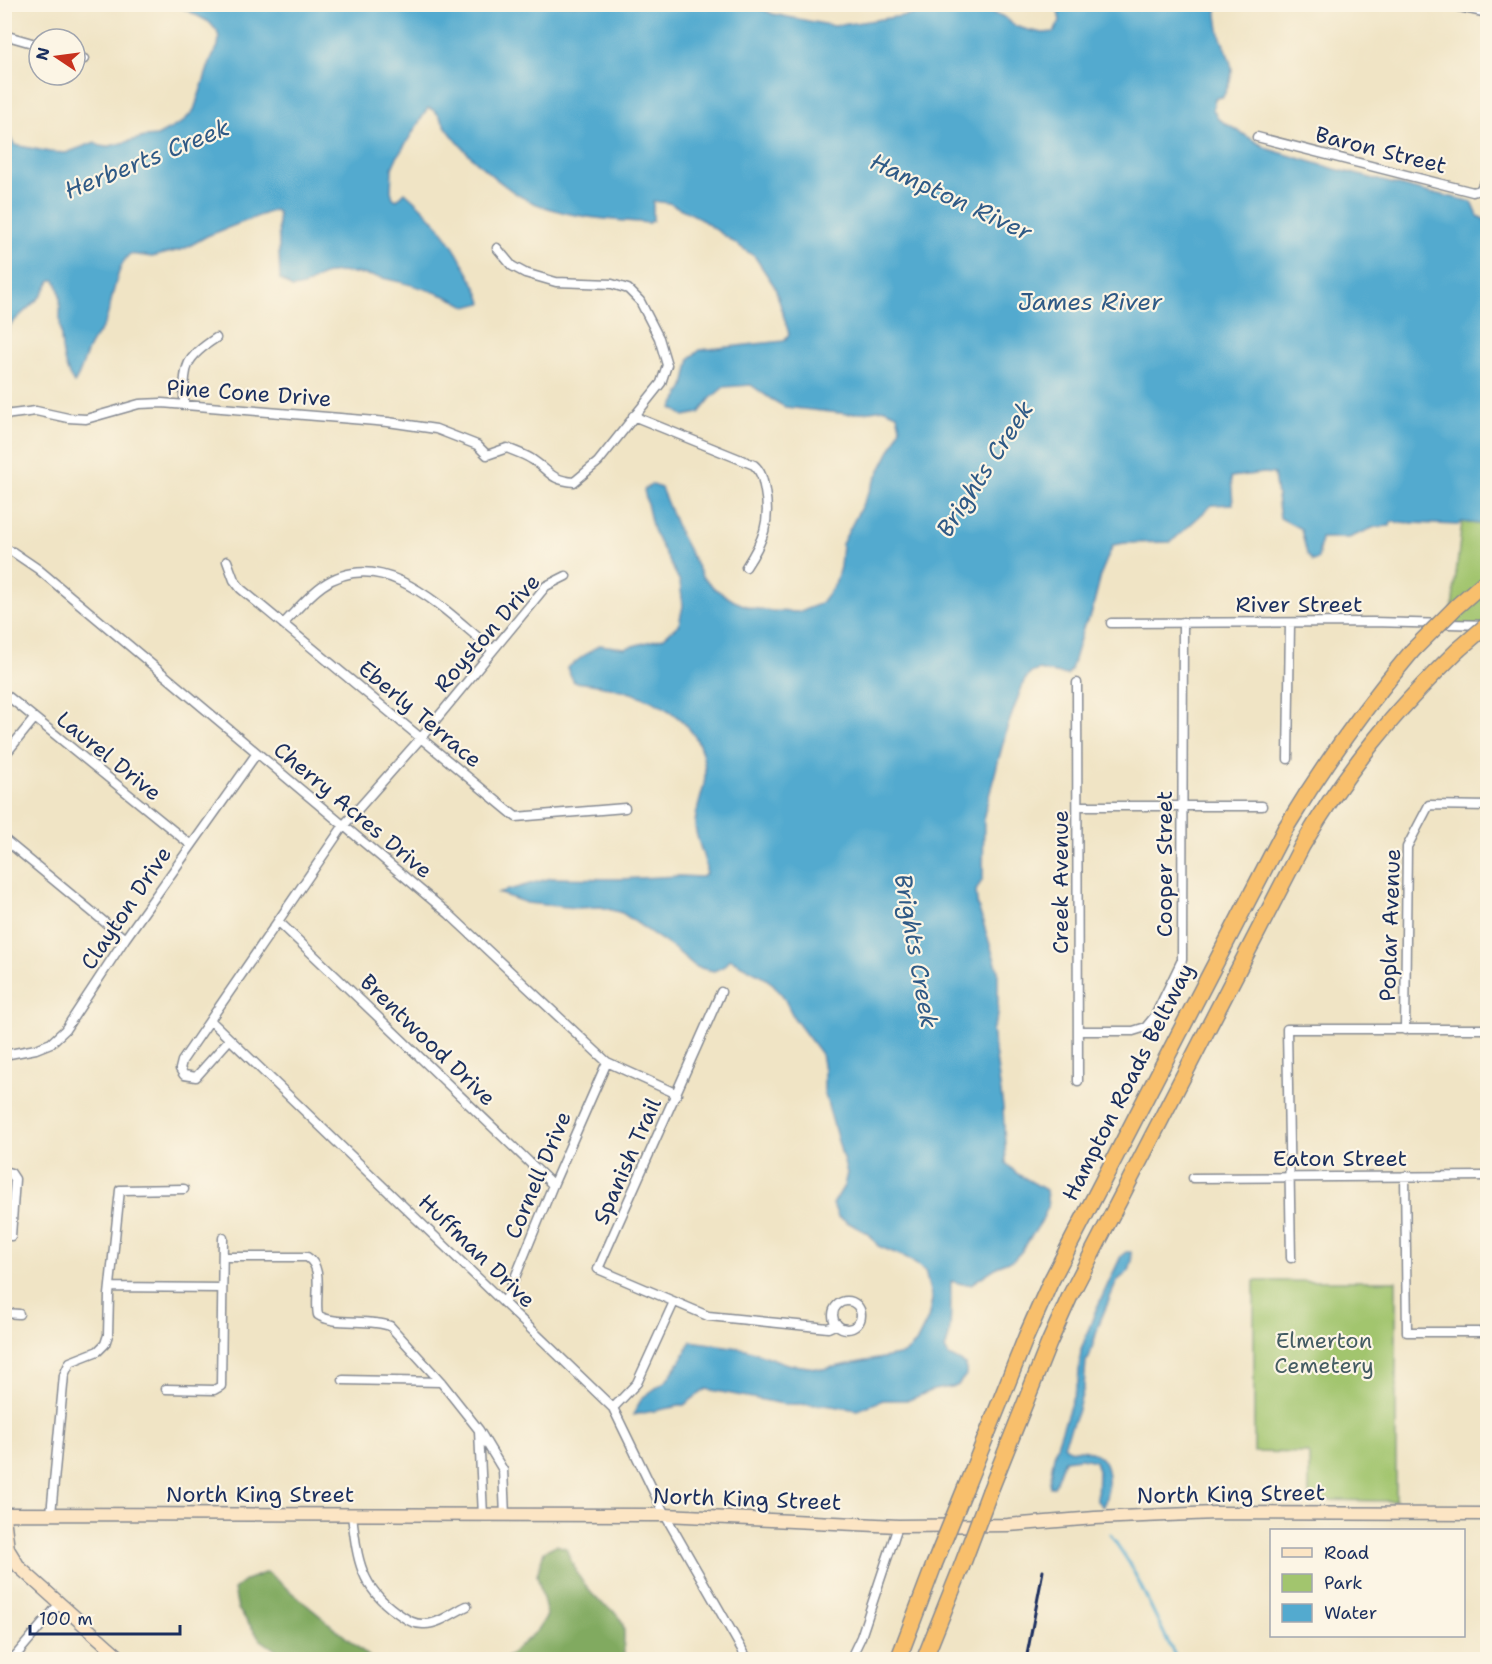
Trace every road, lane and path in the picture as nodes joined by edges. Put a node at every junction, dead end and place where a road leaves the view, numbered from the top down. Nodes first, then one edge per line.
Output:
1 (1444, 4) edge
2 (1488, 13) edge
3 (4, 35) edge
4 (27, 42) edge
5 (1257, 137) dead end
6 (1488, 177) edge
7 (497, 248) dead end
8 (216, 338) dead end
9 (184, 405) junction
10 (4, 415) edge
11 (633, 416) junction
12 (4, 549) edge
13 (227, 561) dead end
14 (746, 567) dead end
15 (566, 576) dead end
16 (1488, 579) edge
17 (1183, 622) junction
18 (1290, 622) junction
19 (1111, 623) dead end
20 (282, 624) junction
21 (1488, 625) edge
22 (493, 650) junction
23 (1077, 684) dead end
24 (4, 693) edge
25 (34, 719) junction
26 (420, 739) junction
27 (257, 753) junction
28 (4, 756) edge
29 (1288, 759) dead end
30 (1078, 806) junction
31 (1182, 806) junction
32 (1262, 806) dead end
33 (1488, 806) edge
34 (626, 808) dead end
35 (344, 825) junction
36 (4, 839) edge
37 (191, 845) junction
38 (278, 921) junction
39 (125, 939) junction
40 (721, 992) dead end
41 (211, 1021) junction
42 (1488, 1029) edge
43 (1405, 1030) junction
44 (1078, 1031) junction
45 (230, 1039) junction
46 (4, 1056) edge
47 (607, 1062) junction
48 (1078, 1081) dead end
49 (677, 1094) junction
50 (4, 1171) edge
51 (1290, 1176) junction
52 (1405, 1176) junction
53 (1488, 1176) edge
54 (1193, 1178) dead end
55 (553, 1185) junction
56 (184, 1189) dead end
57 (11, 1236) dead end
58 (223, 1238) dead end
59 (223, 1257) junction
60 (1291, 1258) dead end
61 (110, 1287) junction
62 (222, 1288) junction
63 (505, 1302) junction
64 (674, 1302) junction
65 (4, 1313) edge
66 (19, 1314) dead end
67 (837, 1324) dead end
68 (1488, 1332) edge
69 (343, 1380) dead end
70 (441, 1382) junction
71 (166, 1389) dead end
72 (613, 1408) junction
73 (479, 1430) junction
74 (51, 1514) junction
75 (1488, 1514) edge
76 (4, 1515) edge
77 (352, 1515) junction
78 (665, 1515) junction
79 (483, 1516) junction
80 (505, 1516) junction
81 (897, 1526) junction
82 (60, 1603) junction
83 (467, 1606) dead end
84 (12, 1659) edge
85 (123, 1659) edge
86 (748, 1659) edge
87 (850, 1659) edge
88 (898, 1659) edge
89 (924, 1659) edge

1 - 2 street
3 - 4 street
5 - 6 street, Baron Street
7 - 11 street
8 - 9 street
9 - 10 street, Pine Cone Drive
9 - 11 street, Pine Cone Drive
11 - 14 street
12 - 27 street, Cherry Acres Drive
13 - 20 street, Eberly Terrace
15 - 22 street, Royston Drive
16 - 88 highway, Hampton Roads Beltway, bridge
17 - 18 street, River Street
17 - 19 street, River Street
17 - 31 street, Cooper Street
18 - 21 street, River Street
18 - 29 street
20 - 22 street
20 - 26 street, Eberly Terrace
21 - 89 highway, Hampton Roads Beltway, bridge
22 - 26 street, Royston Drive
23 - 30 street, Creek Avenue
24 - 25 street, Laurel Drive
25 - 28 street
25 - 37 street, Laurel Drive
26 - 34 street, Eberly Terrace
26 - 35 street, Royston Drive
27 - 35 street, Cherry Acres Drive
27 - 37 street, Clayton Drive
30 - 31 street
30 - 44 street, Creek Avenue
31 - 32 street
31 - 44 street, Cooper Street
33 - 43 street, Poplar Avenue
35 - 38 street
35 - 47 street, Cherry Acres Drive
36 - 39 street
37 - 39 street, Clayton Drive
38 - 41 street
38 - 55 street, Brentwood Drive
39 - 46 street, Clayton Drive
40 - 49 street, Spanish Trail
41 - 45 street, Huffman Drive
41 - 45 street
42 - 43 street
43 - 51 street
44 - 48 street, Creek Avenue
45 - 63 street, Huffman Drive
47 - 49 street, Cherry Acres Drive
47 - 55 street, Cornell Drive
49 - 64 street, Spanish Trail
50 - 57 street
51 - 52 street, Eaton Street
51 - 54 street, Eaton Street
51 - 60 street
52 - 53 street, Eaton Street
52 - 68 street
55 - 63 street, Cornell Drive
56 - 61 street
58 - 59 street
59 - 62 street
59 - 70 street
61 - 62 street
61 - 74 street
62 - 71 street
63 - 72 street, Huffman Drive
64 - 67 street, Spanish Trail
64 - 72 street
65 - 66 street
69 - 70 street
70 - 73 street
72 - 78 street, Huffman Drive
73 - 79 street
73 - 80 street
74 - 76 main road, North King Street
74 - 77 main road, North King Street
75 - 81 main road, North King Street
76 - 82 main road
77 - 79 main road, North King Street
77 - 83 street
78 - 80 main road, North King Street
78 - 81 main road, North King Street
78 - 86 street, Huffman Drive
79 - 80 main road, North King Street
81 - 87 street
82 - 84 street
82 - 85 main road

